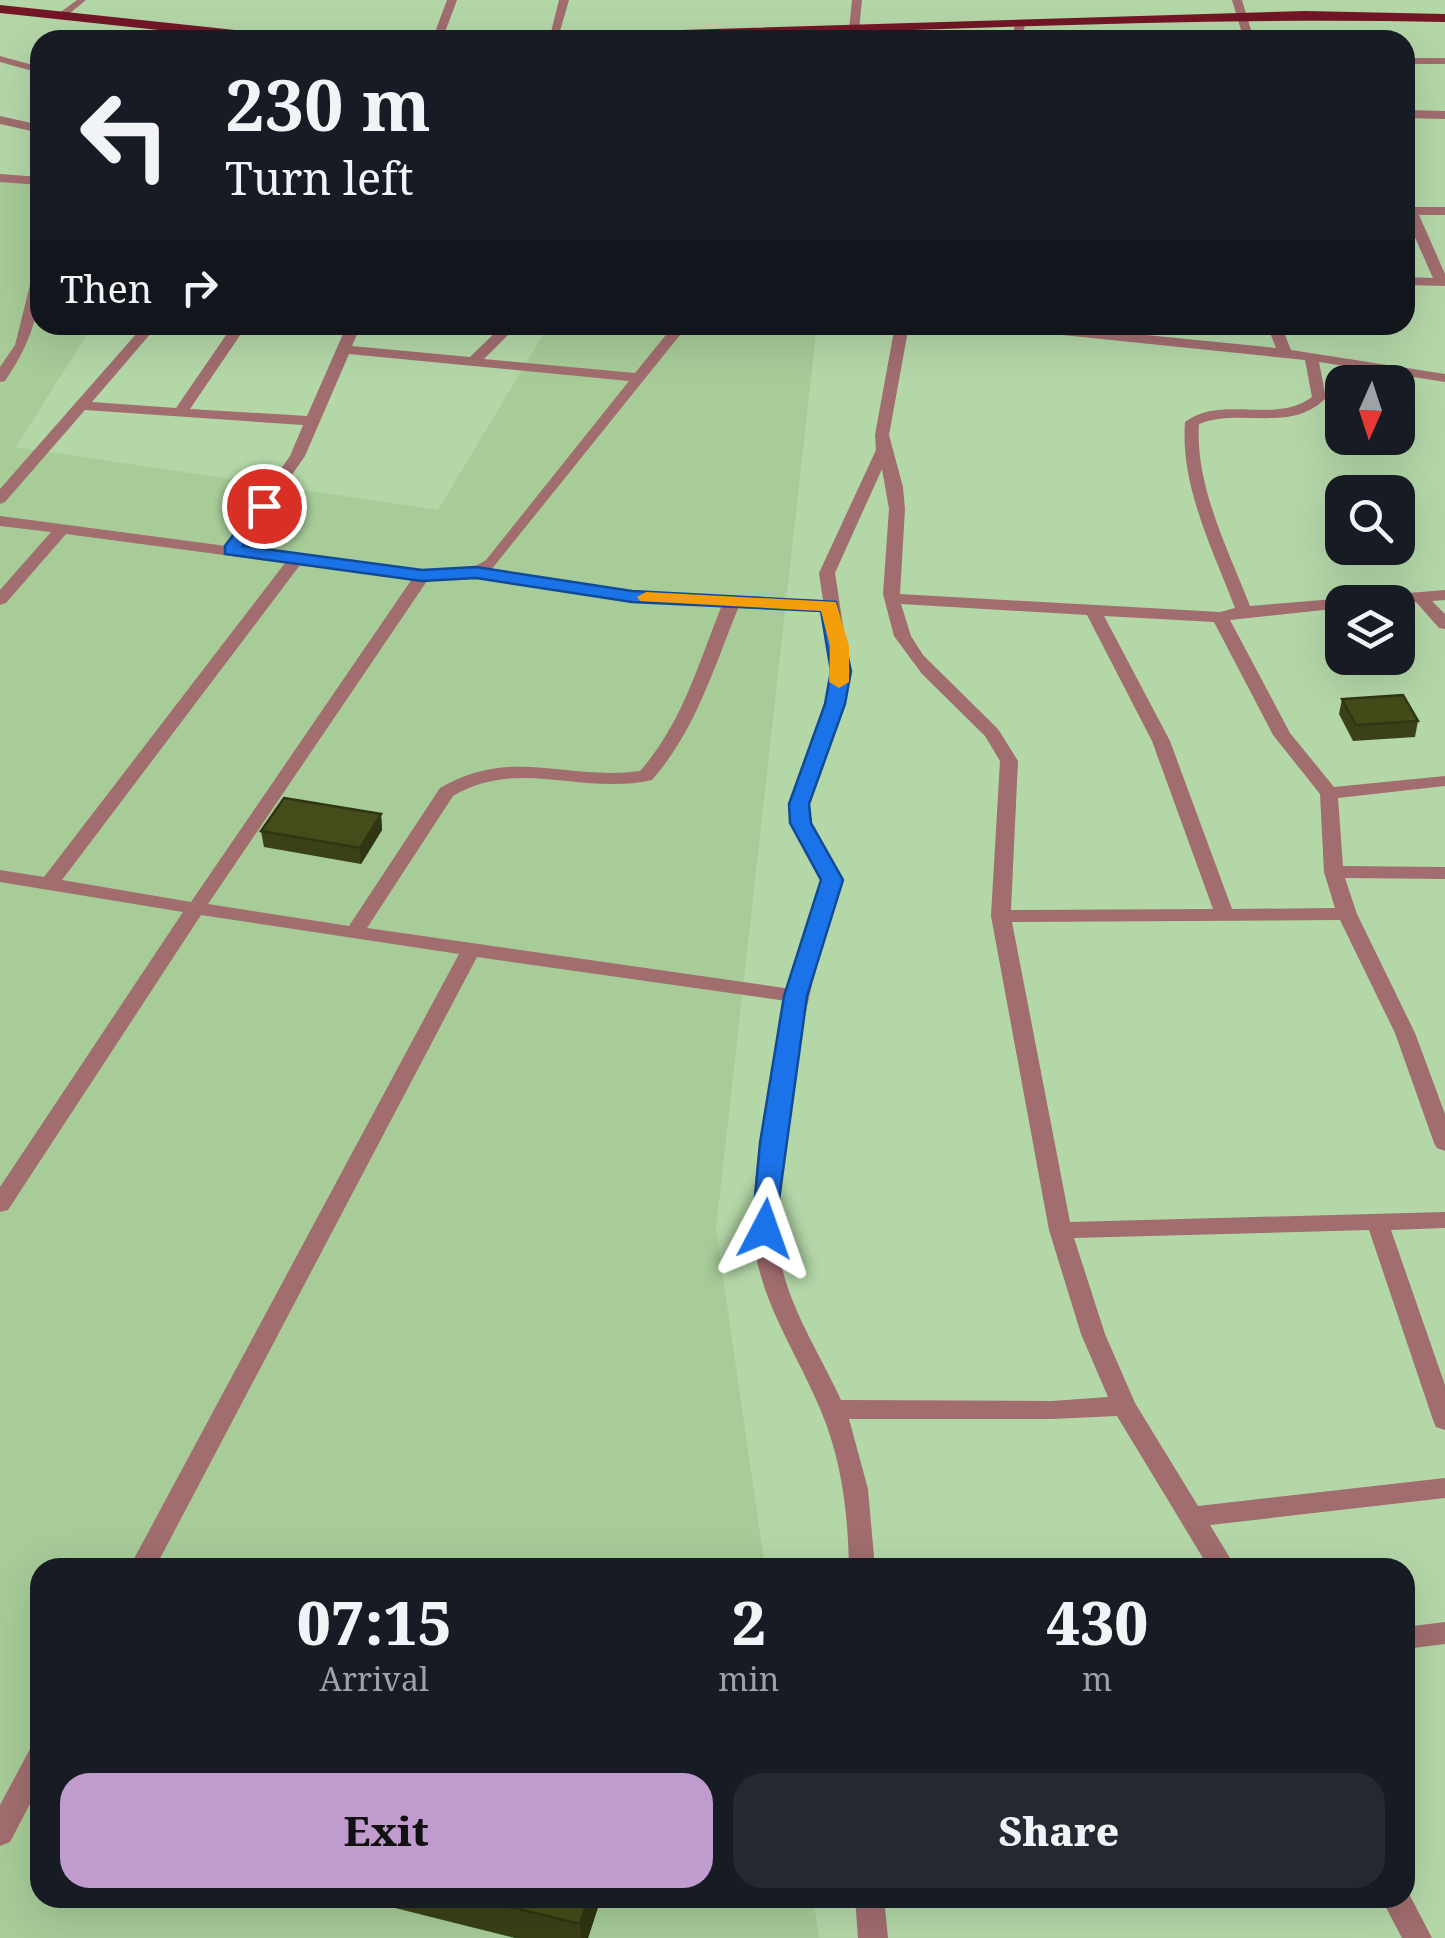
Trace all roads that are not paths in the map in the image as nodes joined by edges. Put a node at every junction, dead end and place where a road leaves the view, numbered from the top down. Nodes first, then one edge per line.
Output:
1 (82, 0) edge
2 (452, 0) edge
3 (564, 0) edge
4 (857, 0) edge
5 (1237, 0) edge
6 (0, 10) edge
7 (60, 16) junction
8 (1244, 16) junction
9 (1445, 18) edge
10 (194, 30) edge
11 (441, 30) edge
12 (555, 30) edge
13 (854, 30) edge
14 (1057, 30) edge
15 (1248, 30) edge
16 (0, 59) edge
17 (1415, 61) edge
18 (1445, 62) edge
19 (30, 67) edge
20 (1415, 114) edge
21 (1445, 115) edge
22 (0, 120) edge
23 (30, 128) edge
24 (0, 178) edge
25 (30, 181) edge
26 (1415, 208) edge
27 (1445, 211) edge
28 (1415, 224) edge
29 (1415, 281) edge
30 (1443, 282) edge
31 (30, 313) edge
32 (143, 335) edge
33 (233, 335) edge
34 (349, 335) edge
35 (501, 335) edge
36 (674, 335) edge
37 (900, 335) edge
38 (1105, 335) edge
39 (1278, 335) edge
40 (343, 349) junction
41 (1286, 353) junction
42 (1312, 356) junction
43 (473, 362) junction
44 (0, 378) edge
45 (639, 378) junction
46 (1445, 378) edge
47 (84, 406) junction
48 (180, 412) junction
49 (312, 421) junction
50 (882, 453) junction
51 (0, 499) edge
52 (0, 521) edge
53 (62, 528) junction
54 (231, 550) junction
55 (297, 558) junction
56 (476, 573) junction
57 (422, 576) junction
58 (1445, 594) edge
59 (1415, 596) edge
60 (1419, 596) junction
61 (893, 598) junction
62 (0, 600) edge
63 (731, 604) junction
64 (1325, 604) edge
65 (830, 606) junction
66 (1093, 610) junction
67 (1244, 611) junction
68 (1220, 617) junction
69 (1445, 624) edge
70 (1445, 781) edge
71 (1330, 793) junction
72 (1334, 872) junction
73 (0, 876) edge
74 (1444, 877) edge
75 (51, 882) junction
76 (196, 908) junction
77 (1225, 914) junction
78 (1347, 914) junction
79 (1001, 916) junction
80 (354, 932) junction
81 (471, 950) junction
82 (796, 996) junction
83 (1445, 1143) edge
84 (0, 1204) edge
85 (1445, 1220) edge
86 (1377, 1222) junction
87 (1060, 1230) junction
88 (1124, 1406) junction
89 (833, 1409) junction
90 (1445, 1420) edge
91 (1445, 1488) edge
92 (1192, 1516) junction
93 (147, 1558) edge
94 (861, 1558) edge
95 (1217, 1558) edge
96 (1445, 1633) edge
97 (1415, 1637) edge
98 (30, 1777) edge
99 (0, 1833) edge
100 (870, 1908) edge
101 (1401, 1908) edge
102 (872, 1938) edge
103 (1417, 1938) edge

1 - 7 lane
2 - 11 street
3 - 12 street
4 - 13 street
5 - 8 street
6 - 7 main road
7 - 10 main road
8 - 9 main road
8 - 14 main road
8 - 15 street
16 - 19 street
17 - 18 street
20 - 21 street
22 - 23 street
24 - 25 street
26 - 27 street
28 - 30 street
29 - 30 street
31 - 44 street
32 - 47 street
33 - 48 street
34 - 40 street
35 - 43 street
36 - 45 street
37 - 50 street
38 - 41 street
39 - 41 street
40 - 43 street
40 - 49 street
41 - 42 street
42 - 46 street
42 - 67 street
43 - 45 street
45 - 56 street
47 - 48 street
47 - 51 street
48 - 49 street
49 - 54 street
50 - 61 street
50 - 65 street
52 - 53 street
53 - 54 street
53 - 62 street
54 - 55 street
55 - 57 street
55 - 75 street
56 - 57 street
56 - 63 street
57 - 76 street
58 - 60 street
59 - 60 street
60 - 69 street
61 - 66 street
61 - 79 street
63 - 65 street
63 - 80 street
64 - 67 street
65 - 82 street
66 - 68 street
66 - 77 street
67 - 68 street
68 - 71 street
70 - 71 street
71 - 72 street
72 - 74 street
72 - 78 street
73 - 75 street
75 - 76 street
76 - 80 street
76 - 84 street
77 - 78 street
77 - 79 street
78 - 83 street
79 - 87 street
80 - 81 street
81 - 82 street
81 - 93 street
82 - 89 street
85 - 86 street
86 - 87 street
86 - 90 street
87 - 88 street
88 - 89 street
88 - 92 street
89 - 94 street
91 - 92 street
92 - 95 street
96 - 97 street
98 - 99 street
100 - 102 street
101 - 103 street

